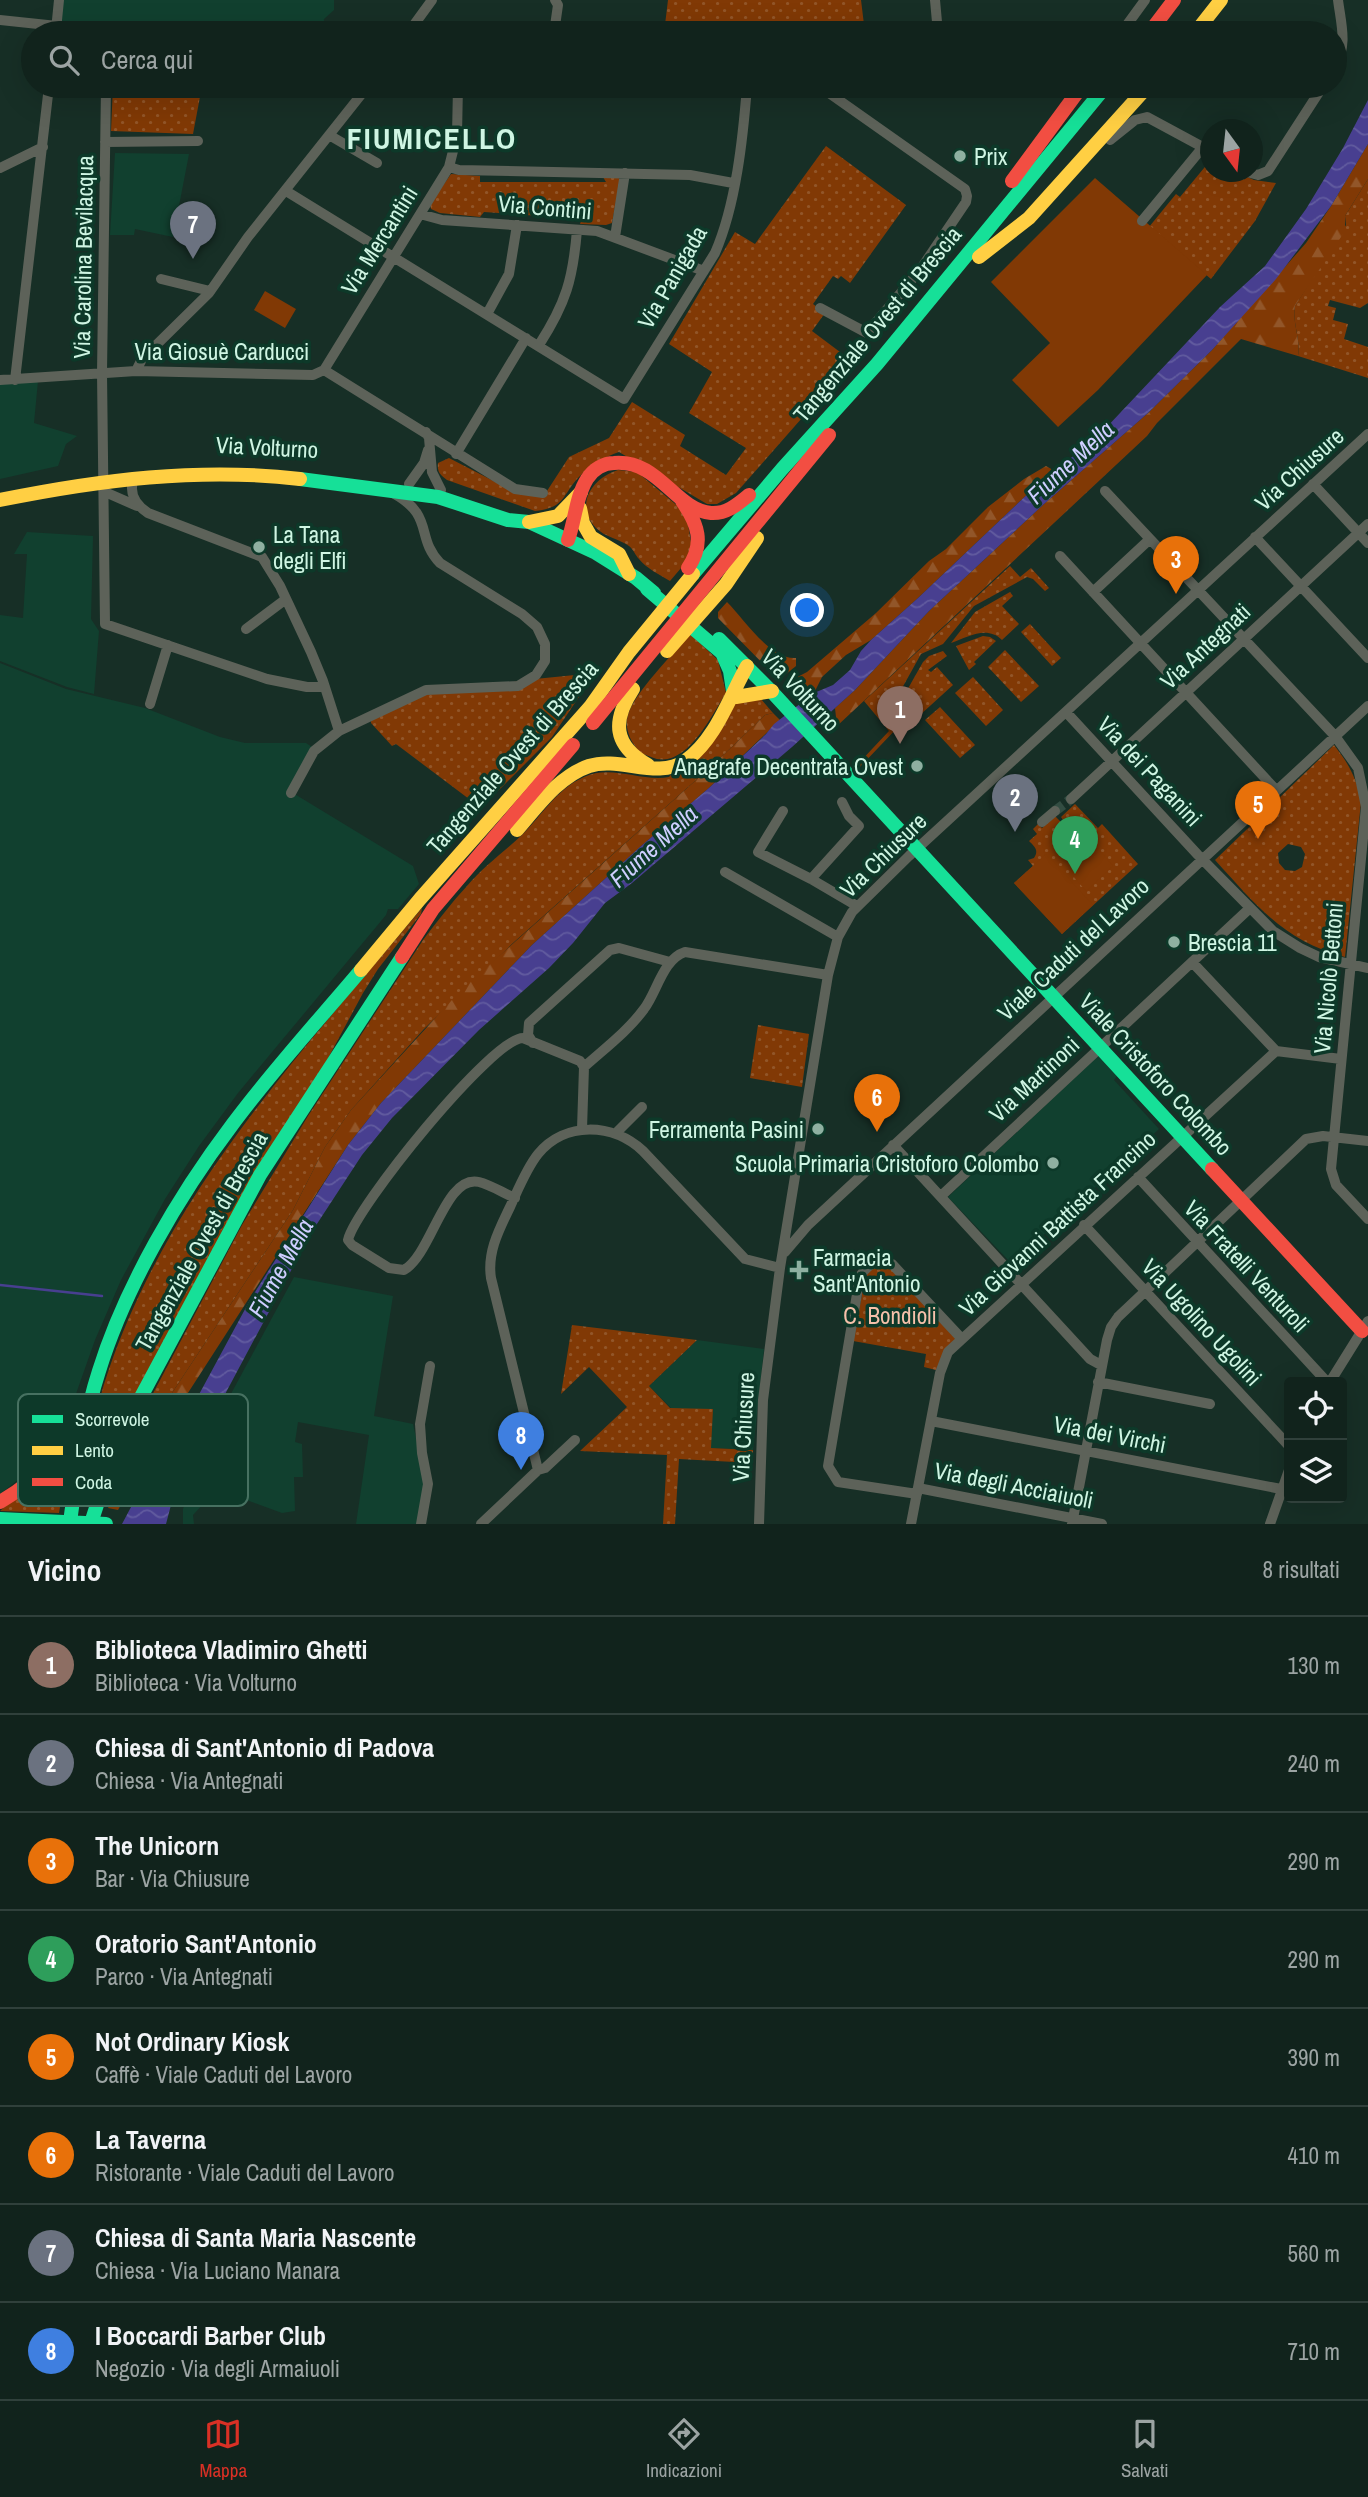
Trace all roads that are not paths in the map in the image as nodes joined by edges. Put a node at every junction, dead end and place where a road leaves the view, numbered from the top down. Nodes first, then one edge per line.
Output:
1 (59, 0) edge
2 (432, 0) edge
3 (555, 0) edge
4 (935, 0) edge
5 (1145, 0) edge
6 (1174, 0) edge
7 (1189, 0) edge
8 (1221, 0) edge
9 (1338, 0) edge
10 (0, 20) edge
11 (57, 21) edge
12 (417, 21) edge
13 (556, 21) edge
14 (937, 21) edge
15 (1130, 21) edge
16 (1158, 21) edge
17 (1174, 21) edge
18 (1204, 21) edge
19 (1341, 21) edge
20 (21, 24) edge
21 (48, 98) edge
22 (106, 98) edge
23 (358, 98) edge
24 (458, 98) edge
25 (746, 98) edge
26 (836, 98) edge
27 (1073, 98) edge
28 (1097, 98) edge
29 (1112, 98) edge
30 (1137, 98) edge
31 (1315, 98) edge
32 (329, 135) junction
33 (198, 141) dead end
34 (105, 142) junction
35 (1200, 145) edge
36 (43, 147) junction
37 (1200, 157) edge
38 (377, 163) dead end
39 (449, 167) junction
40 (0, 168) edge
41 (1072, 171) junction
42 (625, 173) junction
43 (1263, 173) edge
44 (733, 183) junction
45 (286, 191) junction
46 (419, 214) junction
47 (1142, 221) dead end
48 (517, 225) junction
49 (577, 230) junction
50 (615, 237) junction
51 (976, 252) junction
52 (393, 256) junction
53 (704, 271) junction
54 (161, 279) dead end
55 (210, 291) junction
56 (820, 307) dead end
57 (487, 314) junction
58 (526, 338) junction
59 (539, 345) junction
60 (324, 370) junction
61 (136, 371) junction
62 (102, 373) junction
63 (0, 380) edge
64 (15, 380) junction
65 (838, 409) junction
66 (426, 432) junction
67 (1368, 433) edge
68 (430, 444) junction
69 (456, 454) junction
70 (134, 478) junction
71 (105, 482) junction
72 (409, 484) junction
73 (1313, 484) junction
74 (789, 485) junction
75 (384, 489) junction
76 (441, 490) junction
77 (1105, 491) dead end
78 (543, 493) dead end
79 (0, 494) edge
80 (0, 500) edge
81 (578, 500) junction
82 (682, 500) junction
83 (137, 506) junction
84 (527, 522) junction
85 (1368, 524) edge
86 (1359, 533) junction
87 (1255, 537) junction
88 (564, 538) junction
89 (1150, 538) junction
90 (1368, 543) edge
91 (1060, 556) dead end
92 (629, 574) junction
93 (1301, 586) junction
94 (1198, 590) junction
95 (1093, 592) junction
96 (286, 599) junction
97 (246, 629) dead end
98 (1243, 639) junction
99 (712, 640) junction
100 (1141, 643) junction
101 (168, 645) junction
102 (1368, 658) edge
103 (750, 669) junction
104 (325, 687) junction
105 (773, 692) junction
106 (1186, 693) junction
107 (734, 694) junction
108 (150, 704) dead end
109 (1368, 706) edge
110 (590, 707) junction
111 (1066, 712) junction
112 (339, 731) junction
113 (1335, 736) junction
114 (1112, 762) junction
115 (652, 766) junction
116 (1276, 790) junction
117 (291, 793) dead end
118 (1071, 799) tunnel mouth
119 (842, 802) dead end
120 (783, 811) dead end
121 (1055, 811) tunnel mouth
122 (1042, 822) dead end
123 (916, 850) junction
124 (1203, 859) junction
125 (725, 872) dead end
126 (462, 874) junction
127 (811, 879) junction
128 (857, 906) junction
129 (1250, 908) junction
130 (838, 937) junction
131 (1192, 961) junction
132 (670, 962) junction
133 (1350, 965) junction
134 (1368, 968) edge
135 (828, 975) junction
136 (1053, 996) junction
137 (533, 1042) junction
138 (1100, 1047) junction
139 (1276, 1051) junction
140 (1341, 1059) junction
141 (584, 1067) junction
142 (642, 1107) dead end
143 (582, 1129) junction
144 (616, 1133) junction
145 (1182, 1136) junction
146 (1334, 1138) junction
147 (1368, 1141) edge
148 (893, 1145) junction
149 (1138, 1177) junction
150 (941, 1196) junction
151 (514, 1198) junction
152 (1241, 1200) junction
153 (1368, 1219) edge
154 (808, 1225) junction
155 (1084, 1225) junction
156 (787, 1234) junction
157 (1197, 1243) junction
158 (781, 1263) junction
159 (1021, 1284) junction
160 (1145, 1291) junction
161 (1365, 1326) edge
162 (962, 1339) junction
163 (1101, 1365) junction
164 (429, 1366) dead end
165 (96, 1377) junction
166 (1324, 1377) edge
167 (1332, 1377) edge
168 (1098, 1382) junction
169 (87, 1394) edge
170 (92, 1394) edge
171 (143, 1394) edge
172 (1210, 1404) dead end
173 (931, 1421) junction
174 (575, 1440) dead end
175 (1284, 1441) edge
176 (531, 1442) junction
177 (1085, 1450) junction
178 (556, 1457) junction
179 (538, 1470) junction
180 (1284, 1482) edge
181 (1281, 1489) junction
182 (18, 1491) edge
183 (917, 1491) junction
184 (0, 1502) edge
185 (72, 1506) edge
186 (102, 1506) edge
187 (0, 1519) edge
188 (1072, 1521) edge
189 (70, 1522) junction
190 (98, 1523) edge
191 (421, 1524) edge
192 (481, 1524) edge
193 (759, 1524) edge
194 (911, 1524) edge
195 (1102, 1524) edge
196 (1270, 1524) edge

1 - 11 street
2 - 12 street
3 - 13 street
4 - 14 street
5 - 15 street
6 - 16 main road
7 - 17 main road
8 - 18 main road
9 - 19 street
10 - 20 street
21 - 36 street
22 - 34 street, Via Carolina Bevilacqua
23 - 32 street
24 - 39 street, Via Mercantini
25 - 44 street, Via Panigada
26 - 56 street
27 - 51 main road
28 - 51 main road, Tangenziale Ovest di Brescia
29 - 51 main road, Tangenziale Ovest di Brescia
30 - 41 main road
31 - 43 street
32 - 38 street
32 - 45 street
33 - 34 street, Via Carolina Bevilacqua
34 - 62 street, Via Carolina Bevilacqua
35 - 41 street
36 - 40 street
36 - 64 street
37 - 47 street
39 - 42 street
39 - 46 street, Via Mercantini
41 - 51 main road
42 - 44 street
42 - 50 street
44 - 53 street, Via Panigada
45 - 52 street
45 - 55 street
46 - 48 street, Via Contini
46 - 52 street, Via Mercantini
48 - 49 street, Via Contini
48 - 57 street
49 - 50 street, Via Contini
49 - 59 street
50 - 53 street, Via Contini
51 - 65 main road, Tangenziale Ovest di Brescia
51 - 74 main road, Tangenziale Ovest di Brescia
52 - 57 street
52 - 60 street, Via Mercantini
53 - 59 street, Via Panigada
54 - 55 street
55 - 61 street
57 - 58 street
58 - 59 street
58 - 69 street
60 - 61 street, Via Giosuè Carducci
60 - 66 street, Via Giosuè Carducci
61 - 62 street, Via Giosuè Carducci
62 - 64 street, Via Giosuè Carducci
62 - 71 street, Via Carolina Bevilacqua
63 - 64 street, Via Giosuè Carducci
65 - 82 main road
65 - 110 main road, Tangenziale Ovest di Brescia
66 - 68 street
66 - 69 street, Via Giosuè Carducci
67 - 73 street, Via Chiusure
68 - 72 street
68 - 76 street
69 - 78 street, Via Giosuè Carducci
70 - 71 main road, Via Volturno
70 - 75 main road, Via Volturno
70 - 83 street
71 - 72 main road, Via Volturno
71 - 79 main road, Via Volturno
71 - 80 main road, Via Volturno
71 - 83 street
71 - 101 street, Via Carolina Bevilacqua
72 - 76 main road, Via Volturno
73 - 86 street
73 - 87 street, Via Chiusure
74 - 115 main road
74 - 126 main road, Tangenziale Ovest di Brescia
75 - 84 main road, Via Volturno
75 - 112 street
76 - 84 main road, Via Volturno
77 - 89 street, Via Nicolò Bettoni
81 - 82 main road
81 - 84 main road
81 - 88 main road
81 - 92 main road
82 - 110 main road
83 - 96 street
84 - 88 main road, Via Volturno
85 - 86 street, Via Antegnati
86 - 90 street
86 - 93 street, Via Antegnati
87 - 93 street
87 - 94 street, Via Chiusure
88 - 92 main road, Via Volturno
89 - 94 street, Via Nicolò Bettoni
89 - 95 street
91 - 95 street
92 - 99 main road, Via Volturno
93 - 98 street, Via Antegnati
93 - 102 street
94 - 98 street, Via Nicolò Bettoni
94 - 100 street, Via Chiusure
95 - 100 street
96 - 97 street
96 - 104 street
98 - 106 street, Via Antegnati
98 - 113 street, Via Nicolò Bettoni
99 - 103 main road, Via Volturno
99 - 107 main road
100 - 106 street
100 - 111 street, Via Chiusure
101 - 104 street
101 - 108 street
103 - 105 main road, Via Volturno
103 - 107 main road
104 - 112 street
105 - 107 main road
105 - 123 main road, Via Volturno
106 - 114 street, Via Antegnati
106 - 116 street
107 - 115 main road
109 - 113 street, Viale Caduti del Lavoro
110 - 165 main road, Tangenziale Ovest di Brescia
111 - 114 street, Via dei Paganini
111 - 123 street, Via Chiusure
112 - 117 street
113 - 116 street, Viale Caduti del Lavoro
113 - 133 street, Via Nicolò Bettoni
114 - 118 street, Via Antegnati
114 - 124 street, Via dei Paganini
115 - 126 main road
116 - 124 street, Viale Caduti del Lavoro
119 - 127 street
120 - 127 street
121 - 122 street
123 - 128 street, Via Chiusure
123 - 136 main road, Viale Cristoforo Colombo
124 - 129 street, Via dei Paganini
124 - 136 street, Viale Caduti del Lavoro
125 - 130 street
126 - 171 main road, Tangenziale Ovest di Brescia
127 - 128 street
128 - 130 street, Via Chiusure
129 - 131 street, Via Martinoni
129 - 133 street, Via dei Paganini
130 - 135 street, Via Chiusure
131 - 138 street, Via Martinoni
131 - 139 street
132 - 135 street
132 - 137 street
132 - 141 street
133 - 134 street, Via dei Paganini
133 - 140 street, Via Nicolò Bettoni
135 - 156 street, Via Chiusure
136 - 138 main road, Viale Cristoforo Colombo
136 - 148 street, Viale Caduti del Lavoro
137 - 141 street
137 - 151 street
138 - 145 main road, Viale Cristoforo Colombo
138 - 150 street, Via Martinoni
139 - 140 street
139 - 145 street, Via Giovanni Battista Francino
140 - 146 street, Via Nicolò Bettoni
141 - 143 street
142 - 144 street
143 - 144 street
143 - 151 street
144 - 158 street
145 - 149 street, Via Giovanni Battista Francino
145 - 152 main road, Viale Cristoforo Colombo
146 - 147 street
146 - 152 street
146 - 153 street, Via Nicolò Bettoni
148 - 150 street
148 - 154 street, Viale Caduti del Lavoro
149 - 155 street, Via Giovanni Battista Francino
149 - 157 street, Via Fratelli Venturoli
150 - 159 street
151 - 176 street
152 - 157 street
152 - 161 main road, Viale Cristoforo Colombo
154 - 156 street, Viale Caduti del Lavoro
154 - 158 street, Viale Caduti del Lavoro
155 - 159 street, Via Giovanni Battista Francino
155 - 160 street, Via Ugolino Ugolini
156 - 158 street, Via Chiusure
157 - 160 street
157 - 166 street, Via Fratelli Venturoli
158 - 193 street, Via Chiusure
159 - 162 street, Via Giovanni Battista Francino
159 - 163 street
160 - 163 street
160 - 175 street, Via Ugolino Ugolini
161 - 167 street
162 - 173 street, Via Giovanni Battista Francino
162 - 183 street, Via degli Acciaiuoli
163 - 168 street
164 - 191 street
165 - 169 main road
165 - 170 main road, Tangenziale Ovest di Brescia
168 - 172 street
168 - 177 street
173 - 177 street, Via dei Virchi
173 - 183 street, Via Giovanni Battista Francino
174 - 178 street
176 - 178 street
176 - 179 street
177 - 181 street, Via dei Virchi
177 - 188 street
178 - 179 street
179 - 192 street
180 - 181 street
181 - 196 street
182 - 184 main road
183 - 188 street, Via degli Acciaiuoli
183 - 194 street, Via Giovanni Battista Francino
185 - 189 main road, Tangenziale Ovest di Brescia
186 - 190 main road, Tangenziale Ovest di Brescia
187 - 189 main road
188 - 195 street, Via degli Acciaiuoli
189 - 190 main road

